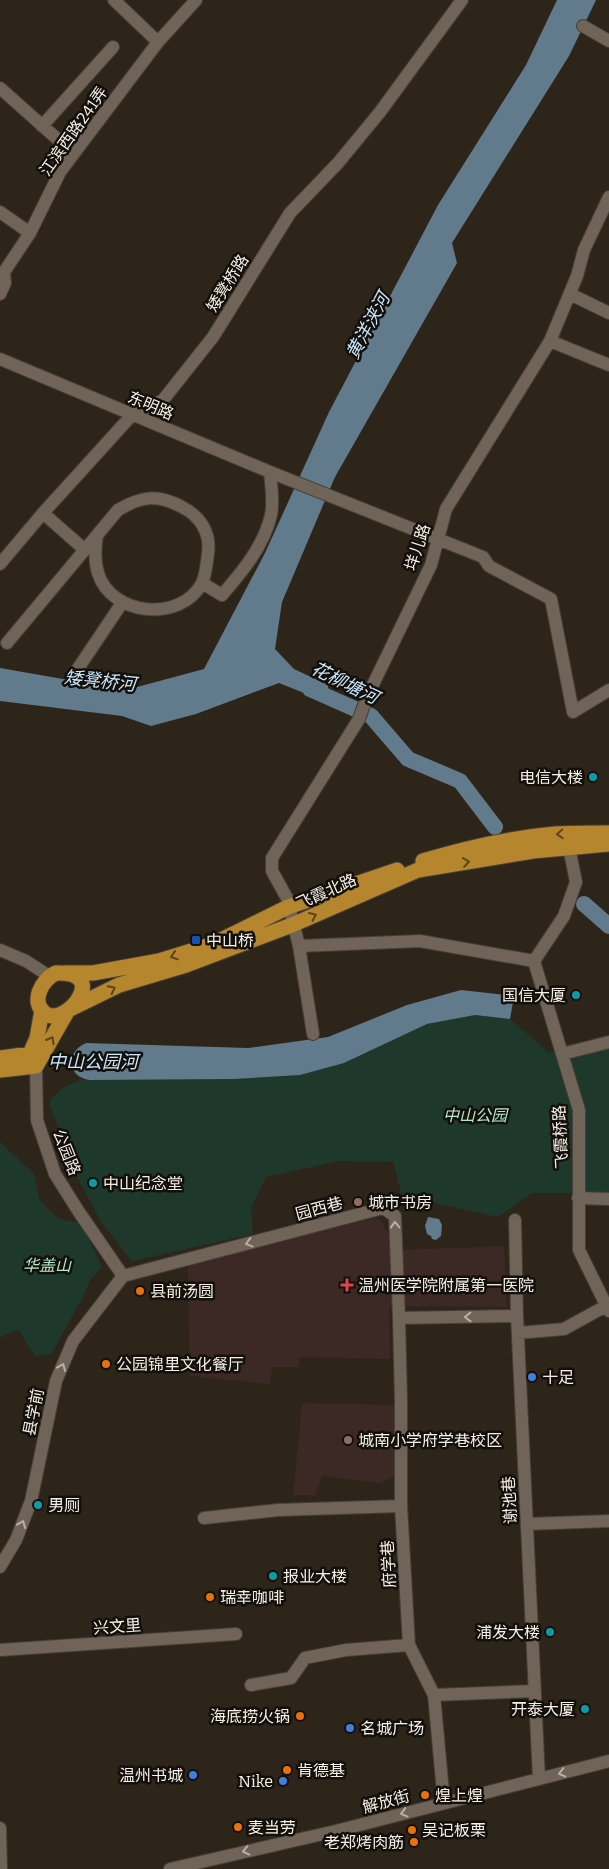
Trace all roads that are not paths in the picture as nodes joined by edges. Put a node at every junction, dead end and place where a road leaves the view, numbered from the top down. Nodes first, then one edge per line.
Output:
1 (114, 0) edge
2 (462, 0) edge
3 (191, 2) edge
4 (583, 26) dead end
5 (609, 41) edge
6 (158, 42) junction
7 (113, 47) dead end
8 (0, 88) edge
9 (42, 126) junction
10 (73, 152) junction
11 (608, 203) edge
12 (0, 212) edge
13 (30, 233) junction
14 (0, 294) edge
15 (570, 294) junction
16 (609, 313) edge
17 (550, 341) junction
18 (0, 359) edge
19 (609, 365) edge
20 (132, 414) junction
21 (270, 472) junction
22 (43, 513) junction
23 (97, 536) junction
24 (437, 538) junction
25 (85, 550) junction
26 (0, 564) edge
27 (202, 583) junction
28 (122, 602) junction
29 (7, 642) dead end
30 (77, 670) dead end
31 (609, 690) edge
32 (609, 833) edge
33 (609, 844) edge
34 (568, 847) junction
35 (288, 907) junction
36 (292, 925) junction
37 (299, 946) junction
38 (0, 950) edge
39 (534, 960) junction
40 (66, 973) junction
41 (50, 976) junction
42 (42, 1010) junction
43 (68, 1010) junction
44 (313, 1034) dead end
45 (609, 1042) edge
46 (562, 1054) junction
47 (0, 1058) edge
48 (33, 1060) junction
49 (0, 1070) edge
50 (578, 1198) junction
51 (609, 1199) edge
52 (515, 1220) dead end
53 (123, 1276) junction
54 (608, 1309) edge
55 (517, 1316) junction
56 (399, 1318) junction
57 (518, 1333) junction
58 (401, 1506) junction
59 (204, 1518) dead end
60 (609, 1521) edge
61 (527, 1524) junction
62 (0, 1568) edge
63 (236, 1634) dead end
64 (409, 1645) junction
65 (0, 1650) edge
66 (251, 1685) dead end
67 (534, 1691) junction
68 (434, 1695) junction
69 (609, 1761) edge
70 (539, 1779) junction
71 (444, 1803) junction
72 (0, 1828) edge
73 (1, 1869) edge
74 (170, 1869) edge

1 - 6 street
2 - 20 street, 矮凳桥路
3 - 6 street, 江滨西路241弄
4 - 5 street
6 - 10 street, 江滨西路241弄
7 - 9 street
8 - 9 street
9 - 10 street
10 - 13 street, 江滨西路241弄
11 - 15 street, 垟儿路
12 - 13 street
13 - 14 street, 江滨西路241弄
15 - 16 street
15 - 17 street, 垟儿路
17 - 19 street
17 - 24 street, 垟儿路
18 - 20 street, 东明路
20 - 21 street, 东明路
20 - 22 street, 矮凳桥路
21 - 24 street, 东明路
21 - 27 street
22 - 25 street
22 - 26 street, 矮凳桥路
23 - 25 street
23 - 27 street
23 - 28 street
24 - 31 street, 东明路
24 - 35 street, 垟儿路
25 - 29 street
27 - 28 street
28 - 30 street
32 -> 35 main road, 飞霞北路
33 - 34 main road, 飞霞北路
36 -> 34 main road, 飞霞北路
34 - 39 street
35 - 36 street
35 -> 40 main road, 飞霞北路
36 - 37 street
43 -> 36 main road, 飞霞北路
37 - 39 street
37 - 44 street
38 - 41 street
39 - 46 street, 飞霞桥路
40 - 41 main road, 飞霞北路
40 - 43 main road
41 - 42 main road
42 - 43 main road, 飞霞北路
42 - 48 main road
48 -> 43 main road
45 - 46 street
46 - 50 street, 飞霞桥路
47 - 48 main road
48 - 49 main road
48 - 53 street, 公园路
50 - 51 street
50 - 54 street, 飞霞桥路
52 - 55 street, 谢池巷
56 -> 53 street, 园西巷
62 -> 53 street, 县学前
54 - 57 street
55 -> 56 street
55 - 57 street, 谢池巷
56 - 58 street, 府学巷
57 - 61 street, 谢池巷
58 - 59 street
58 - 64 street, 府学巷
60 - 61 street
61 - 67 street, 谢池巷
63 - 65 street, 兴文里
64 - 66 street
64 - 68 street, 府学巷
67 - 68 street
67 - 70 street, 谢池巷
68 - 71 street, 府学巷
69 -> 70 street, 解放街
70 - 71 street, 解放街
71 -> 74 street, 解放街
72 - 73 street

